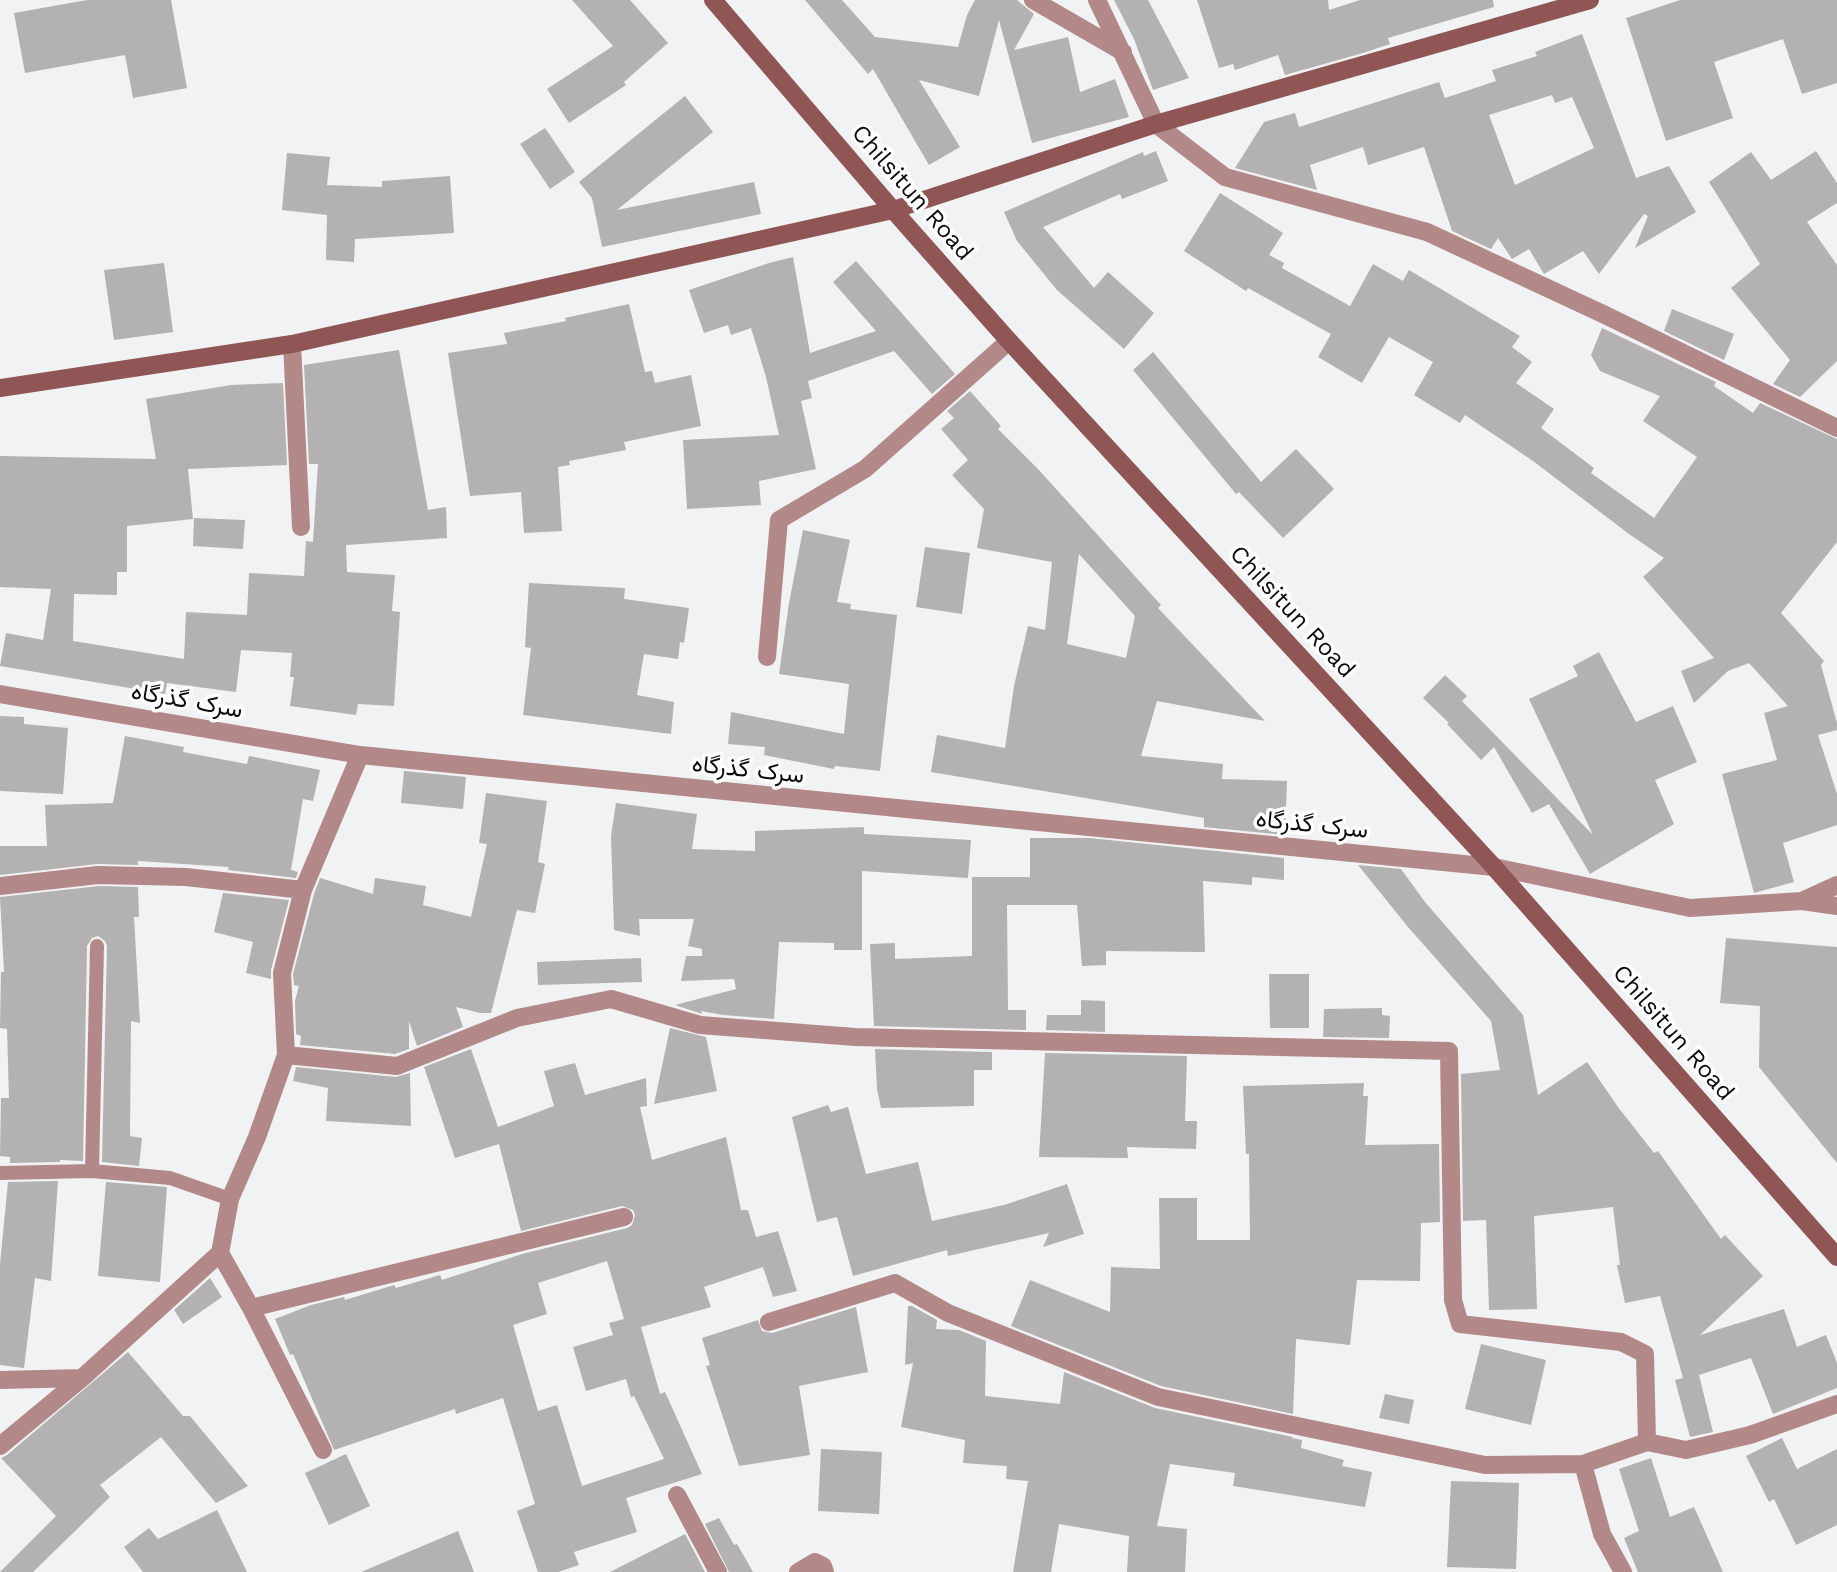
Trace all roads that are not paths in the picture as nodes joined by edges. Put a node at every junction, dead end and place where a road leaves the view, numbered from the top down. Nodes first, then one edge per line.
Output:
1 (713, 0) edge
2 (1033, 0) edge
3 (1097, 0) edge
4 (1590, 0) edge
5 (1565, 4) edge
6 (1123, 52) junction
7 (1156, 124) junction
8 (893, 210) junction
9 (1009, 341) junction
10 (292, 344) junction
11 (0, 388) edge
12 (1837, 428) edge
13 (302, 527) dead end
14 (767, 657) dead end
15 (0, 694) edge
16 (360, 755) junction
17 (1494, 867) junction
18 (1837, 885) edge
19 (0, 886) edge
20 (303, 890) junction
21 (1802, 901) junction
22 (1837, 906) edge
23 (97, 946) dead end
24 (286, 1055) junction
25 (92, 1171) junction
26 (0, 1173) edge
27 (230, 1199) junction
28 (624, 1217) dead end
29 (220, 1253) junction
30 (1837, 1257) edge
31 (251, 1308) junction
32 (769, 1322) dead end
33 (82, 1378) junction
34 (0, 1380) edge
35 (1837, 1404) edge
36 (1647, 1442) junction
37 (0, 1446) edge
38 (323, 1450) dead end
39 (1583, 1464) junction
40 (677, 1494) dead end
41 (718, 1572) edge
42 (797, 1572) edge
43 (825, 1572) edge
44 (1623, 1572) edge

1 - 8 main road, Chilsitun Road
2 - 6 street
3 - 6 street
4 - 5 main road
5 - 7 main road
6 - 7 street
7 - 8 main road
7 - 12 street
8 - 9 main road, Chilsitun Road
8 - 10 main road
9 - 14 street
9 - 17 main road, Chilsitun Road
10 - 11 main road
10 - 13 street
15 - 16 street, سرک گذرگاه
16 - 17 street, سرک گذرگاه
16 - 20 street
17 - 21 street, سرک گذرگاه
17 - 30 main road, Chilsitun Road
18 - 21 street
19 - 20 street
20 - 24 street
21 - 22 street
23 - 25 lane
24 - 27 street
24 - 36 street
25 - 26 lane
25 - 27 lane
27 - 29 street
28 - 31 street
29 - 31 street
29 - 33 street
31 - 38 street
32 - 39 street
33 - 34 street
33 - 37 street
35 - 36 street
36 - 39 street
39 - 44 street
40 - 41 street
42 - 43 street

